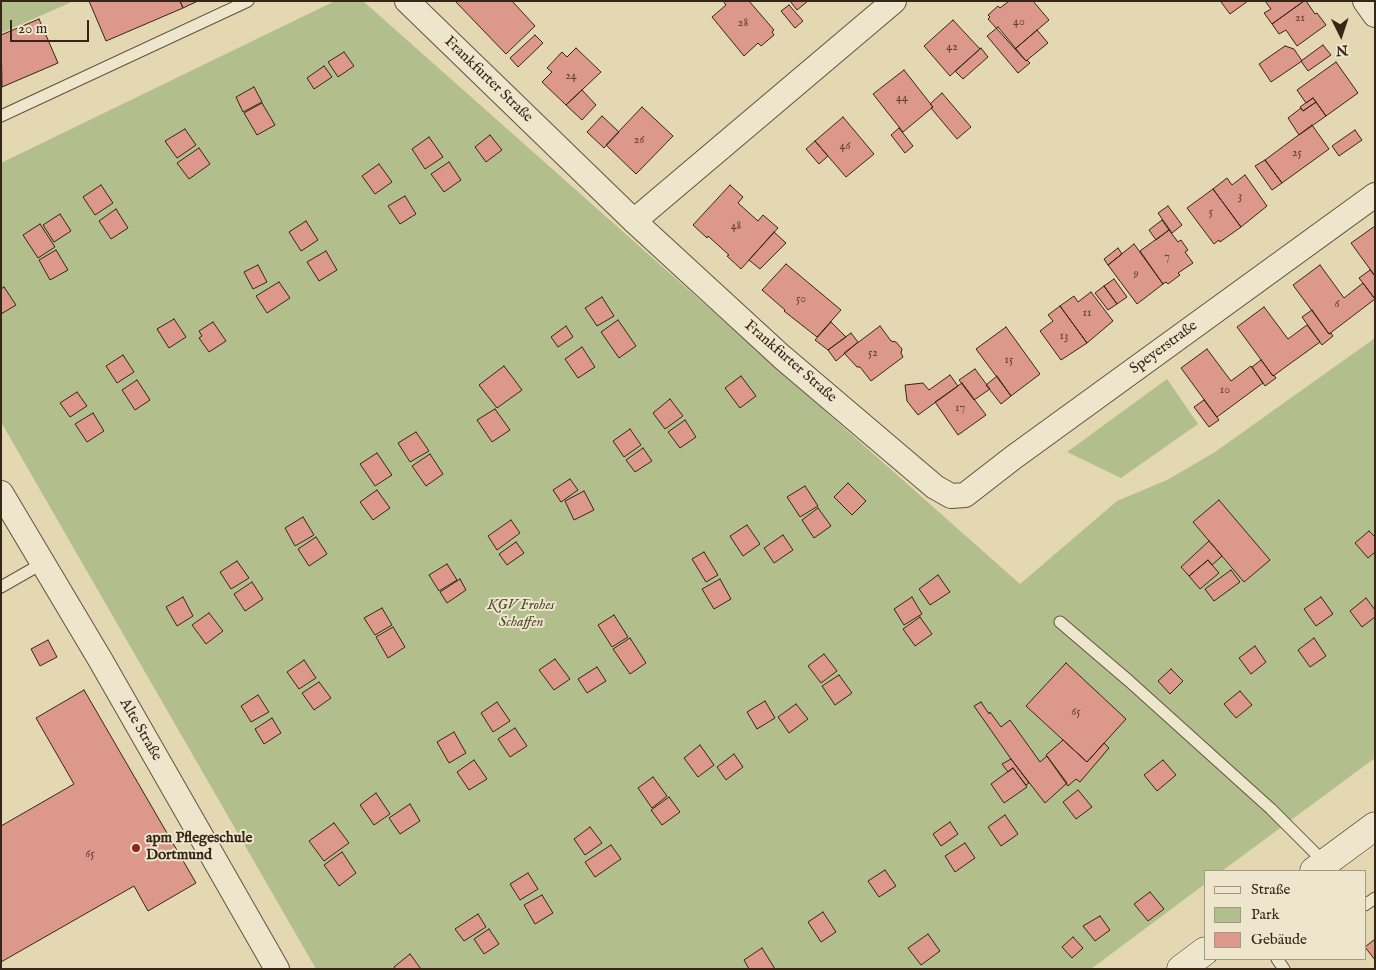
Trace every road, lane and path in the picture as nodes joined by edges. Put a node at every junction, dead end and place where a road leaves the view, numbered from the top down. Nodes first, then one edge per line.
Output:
1 (248, 1) edge
2 (407, 1) edge
3 (894, 1) edge
4 (1365, 1) edge
5 (1375, 15) edge
6 (1, 116) edge
7 (1375, 195) edge
8 (634, 221) junction
9 (1, 493) edge
10 (951, 496) joint
11 (42, 563) junction
12 (1, 587) edge
13 (1060, 622) dead end
14 (1375, 826) edge
15 (1328, 864) edge
16 (1204, 952) edge
17 (277, 969) edge
18 (1181, 969) edge

1 - 6 lane
2 - 8 street, Frankfurter Straße
3 - 8 street
4 - 5 street
7 - 10 street, Speyerstraße
8 - 10 street, Frankfurter Straße
9 - 11 street, Alte Straße
11 - 12 lane
11 - 17 street, Alte Straße
13 - 15 lane
14 - 15 main road
16 - 18 main road

